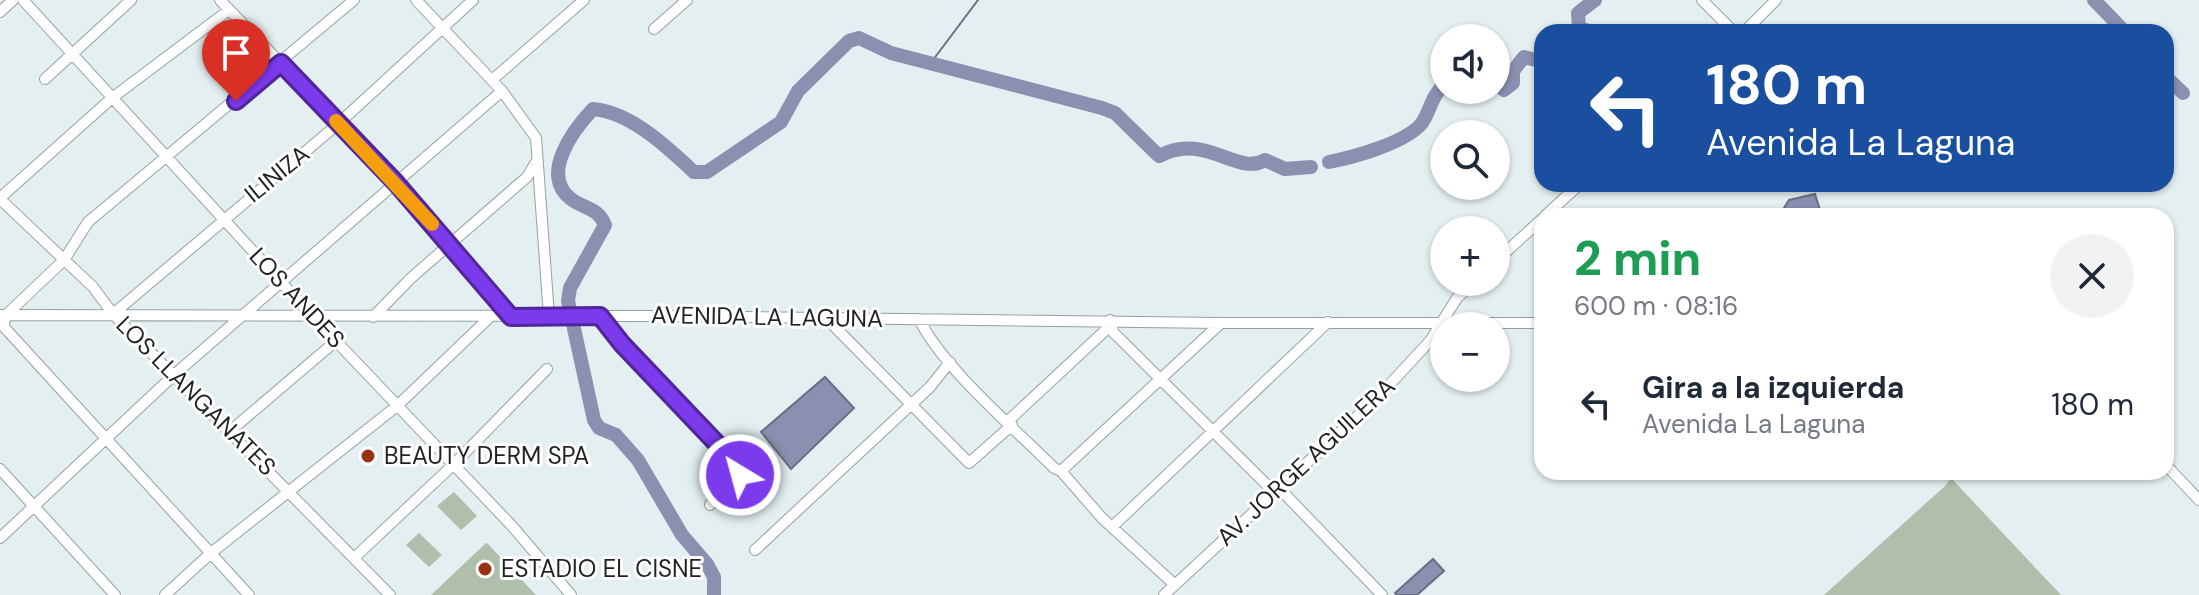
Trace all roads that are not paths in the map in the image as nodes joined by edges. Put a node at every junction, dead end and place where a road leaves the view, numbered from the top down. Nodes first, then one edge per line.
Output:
1 (13, 0) edge
2 (23, 0) edge
3 (131, 0) edge
4 (220, 0) edge
5 (354, 0) edge
6 (416, 0) edge
7 (473, 0) edge
8 (584, 0) edge
9 (687, 0) edge
10 (1702, 0) edge
11 (1776, 0) edge
12 (229, 10) junction
13 (0, 12) edge
14 (1726, 24) edge
15 (1752, 24) edge
16 (444, 28) junction
17 (654, 29) dead end
18 (73, 55) junction
19 (281, 63) junction
20 (45, 79) dead end
21 (492, 80) junction
22 (502, 91) junction
23 (112, 98) junction
24 (338, 124) junction
25 (168, 158) junction
26 (536, 162) junction
27 (396, 183) junction
28 (1571, 192) edge
29 (0, 198) edge
30 (1554, 208) edge
31 (223, 218) junction
32 (1534, 226) edge
33 (452, 245) junction
34 (1510, 248) edge
35 (64, 260) junction
36 (281, 281) junction
37 (1459, 296) edge
38 (1447, 312) edge
39 (113, 314) junction
40 (243, 316) junction
41 (554, 316) junction
42 (600, 316) junction
43 (373, 317) junction
44 (511, 317) junction
45 (314, 318) junction
46 (489, 318) junction
47 (826, 318) junction
48 (919, 319) junction
49 (2, 322) edge
50 (1328, 322) junction
51 (1110, 323) junction
52 (1221, 323) junction
53 (1430, 323) edge
54 (1510, 323) edge
55 (1534, 323) edge
56 (336, 341) junction
57 (1430, 341) edge
58 (950, 362) junction
59 (547, 369) dead end
60 (175, 374) junction
61 (1162, 378) junction
62 (910, 404) junction
63 (397, 406) junction
64 (1010, 423) junction
65 (1213, 430) junction
66 (229, 432) junction
67 (106, 441) junction
68 (453, 465) junction
69 (0, 469) edge
70 (1061, 471) junction
71 (2174, 473) edge
72 (1276, 490) junction
73 (291, 491) junction
74 (2199, 500) edge
75 (35, 505) junction
76 (710, 505) dead end
77 (1112, 527) junction
78 (0, 538) edge
79 (755, 550) dead end
80 (211, 553) junction
81 (354, 558) junction
82 (1175, 585) junction
83 (115, 595) edge
84 (165, 595) edge
85 (249, 595) edge
86 (390, 595) edge
87 (571, 595) edge
88 (1164, 595) edge
89 (1382, 595) edge

1 - 13 street
2 - 18 street, LOS ANDES
3 - 18 street
4 - 12 street
5 - 19 street
6 - 16 street
7 - 16 street, ILINIZA
8 - 21 street
9 - 17 street
10 - 14 street
11 - 15 street
12 - 19 street
12 - 23 street
16 - 21 street
16 - 24 street, ILINIZA
18 - 20 street
18 - 23 street, LOS ANDES
19 - 24 street
19 - 25 street
21 - 22 street
22 - 26 street
22 - 27 street
23 - 25 street, LOS ANDES
23 - 29 street
24 - 27 street
24 - 31 street, ILINIZA
25 - 31 street, LOS ANDES
25 - 35 street
26 - 33 street
26 - 41 street
27 - 33 street
27 - 36 street
28 - 30 street
29 - 35 street, LOS LLANGANATES
31 - 36 street, LOS ANDES
31 - 39 street, ILINIZA
32 - 34 street
33 - 43 street
33 - 44 street
35 - 39 street, LOS LLANGANATES
35 - 49 street
36 - 40 street
36 - 45 street, LOS ANDES
37 - 38 street, AV. JORGE AGUILERA
39 - 40 street, AVENIDA LA LAGUNA
39 - 49 street, AVENIDA LA LAGUNA
39 - 60 street, LOS LLANGANATES
40 - 45 street, AVENIDA LA LAGUNA
40 - 60 street
41 - 42 street, AVENIDA LA LAGUNA
41 - 44 street, AVENIDA LA LAGUNA
42 - 47 street, AVENIDA LA LAGUNA
42 - 76 street
43 - 45 street, AVENIDA LA LAGUNA
43 - 46 street, AVENIDA LA LAGUNA
44 - 46 street, AVENIDA LA LAGUNA
45 - 56 street, LOS ANDES
46 - 63 street
47 - 48 street, AVENIDA LA LAGUNA
47 - 62 street
48 - 51 street, AVENIDA LA LAGUNA
48 - 58 street
49 - 67 street
50 - 52 street, AVENIDA LA LAGUNA
50 - 53 street, AVENIDA LA LAGUNA
50 - 65 street
51 - 52 street, AVENIDA LA LAGUNA
51 - 61 street
51 - 64 street
52 - 61 street
54 - 55 street, AVENIDA LA LAGUNA
56 - 63 street, LOS ANDES
56 - 66 street
57 - 72 street, AV. JORGE AGUILERA
58 - 62 street
58 - 64 street
59 - 68 street
60 - 66 street, LOS LLANGANATES
60 - 67 street
61 - 65 street
61 - 70 street
62 - 64 street
62 - 79 street
63 - 68 street, LOS ANDES
63 - 73 street
64 - 70 street
65 - 72 street
65 - 77 street
66 - 73 street, LOS LLANGANATES
67 - 75 street
67 - 80 street
68 - 81 street
68 - 87 street, LOS ANDES
69 - 75 street
70 - 77 street
71 - 74 street
72 - 82 street, AV. JORGE AGUILERA
72 - 89 street
73 - 80 street
73 - 81 street, LOS LLANGANATES
75 - 78 street
75 - 83 street
77 - 82 street
80 - 84 street
80 - 85 street
81 - 86 street, LOS LLANGANATES
82 - 88 street, AV. JORGE AGUILERA

